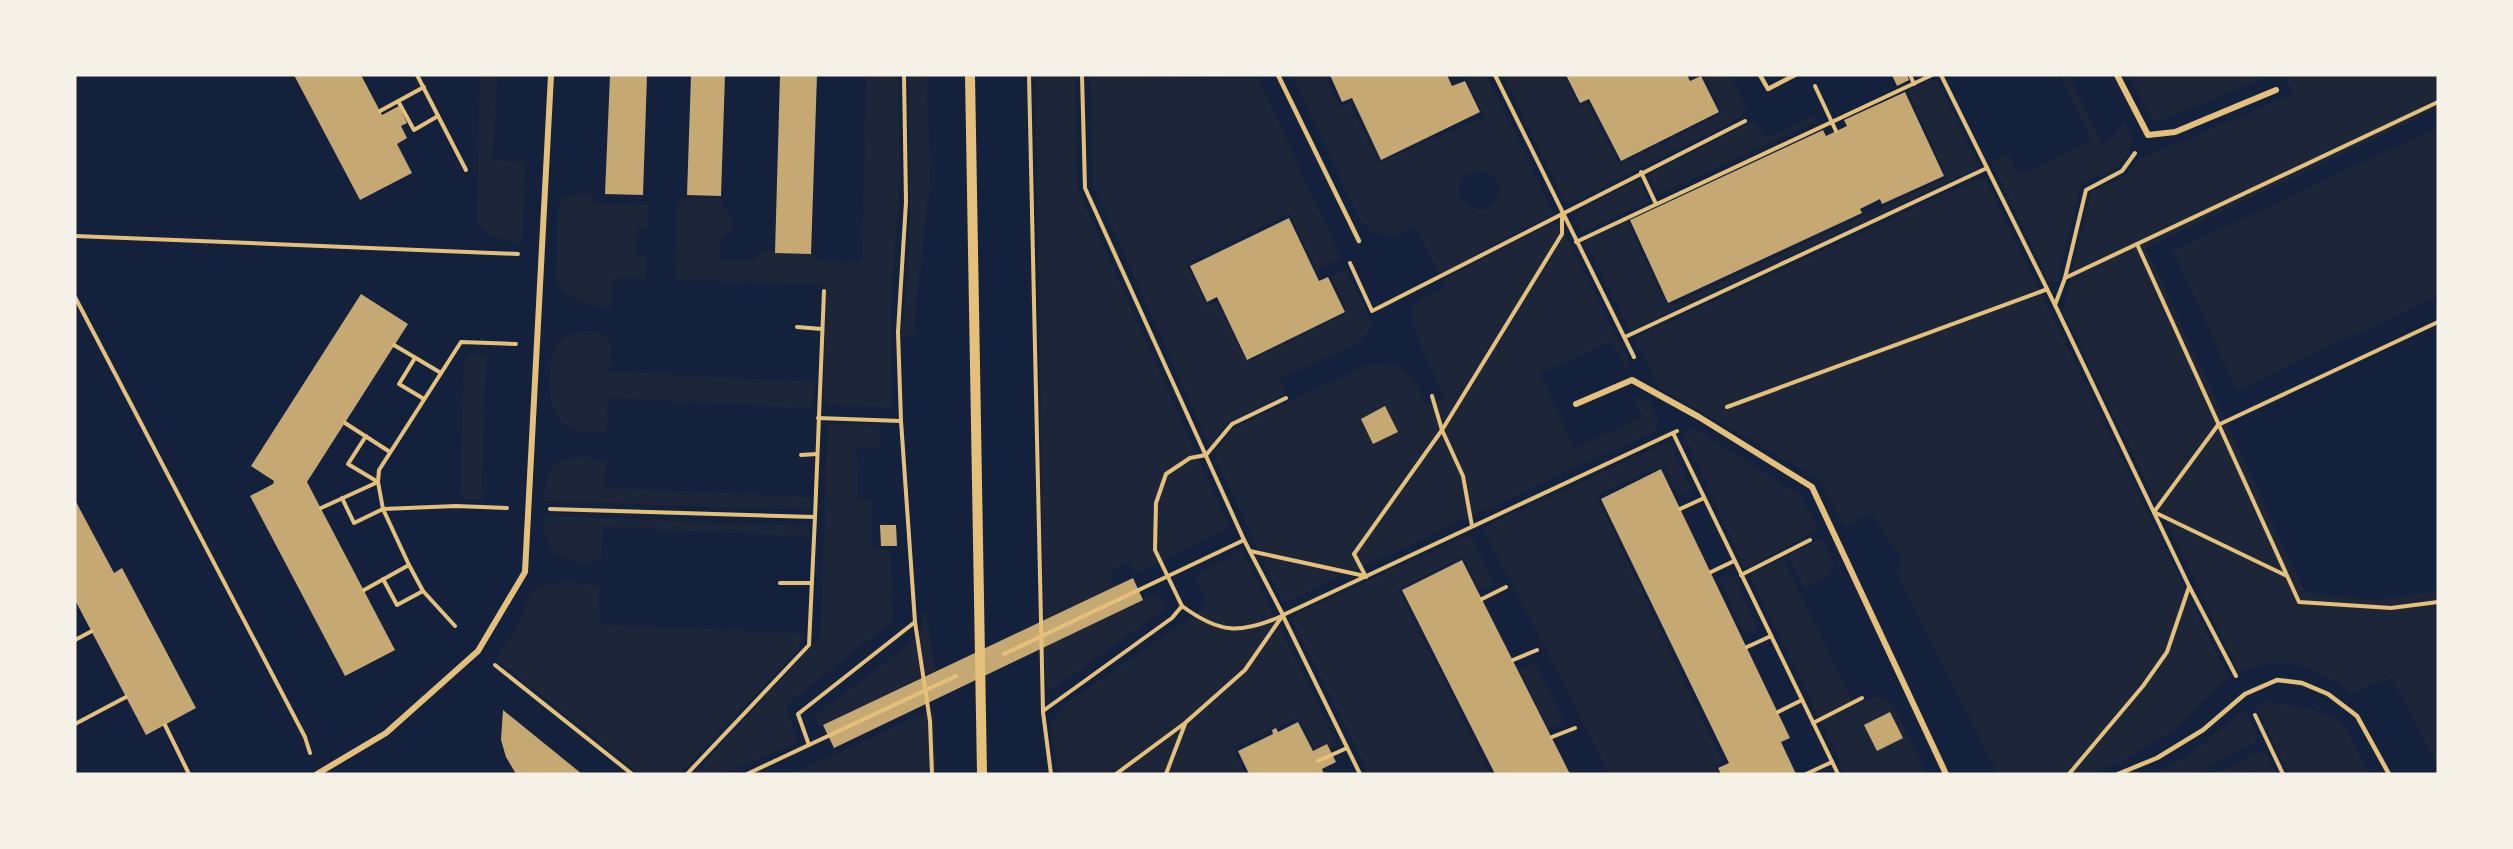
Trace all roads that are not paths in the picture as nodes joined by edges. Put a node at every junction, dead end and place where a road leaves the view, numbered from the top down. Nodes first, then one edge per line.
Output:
1 (551, 75) edge
2 (970, 75) edge
3 (1278, 75) edge
4 (1760, 75) edge
5 (1795, 75) edge
6 (2117, 75) edge
7 (2276, 90) dead end
8 (1359, 241) dead end
9 (1576, 404) dead end
10 (317, 774) edge
11 (982, 774) edge
12 (1946, 774) edge
13 (2118, 774) edge
14 (2389, 774) edge

1 - 10 street
2 - 11 street
3 - 8 lane
4 - 5 lane
6 - 7 street
9 - 12 street
13 - 14 lane

